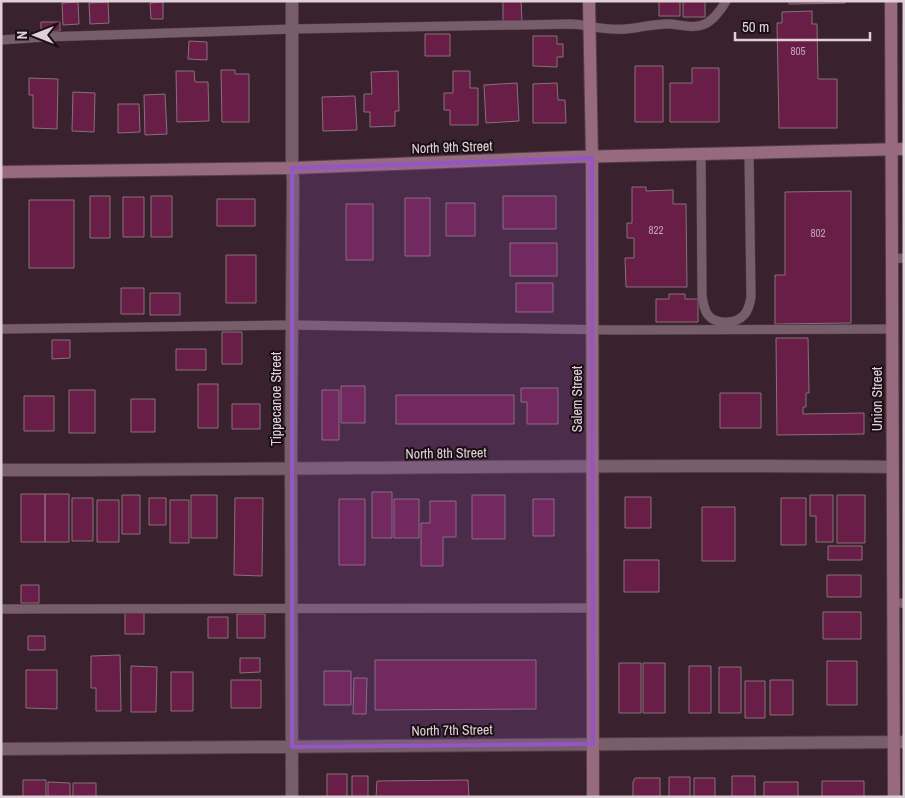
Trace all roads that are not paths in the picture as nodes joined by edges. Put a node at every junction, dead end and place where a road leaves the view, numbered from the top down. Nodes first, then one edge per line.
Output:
1 (292, 1) edge
2 (589, 1) edge
3 (726, 1) edge
4 (891, 1) edge
5 (589, 25) junction
6 (292, 29) junction
7 (1, 40) edge
8 (898, 149) edge
9 (749, 153) junction
10 (701, 154) junction
11 (592, 158) junction
12 (292, 168) junction
13 (1, 172) edge
14 (898, 258) edge
15 (291, 325) junction
16 (1, 329) edge
17 (592, 329) junction
18 (892, 329) junction
19 (592, 466) junction
20 (892, 467) junction
21 (1, 470) edge
22 (291, 470) junction
23 (898, 483) edge
24 (898, 603) edge
25 (592, 608) junction
26 (1, 609) edge
27 (291, 609) junction
28 (899, 742) edge
29 (593, 744) junction
30 (292, 747) junction
31 (1, 750) edge
32 (292, 797) edge
33 (593, 797) edge
34 (894, 797) edge

1 - 6 street, Tippecanoe Street
2 - 5 main road, Salem Street
3 - 5 lane
4 - 8 main road, Union Street
5 - 6 lane
5 - 11 main road, Salem Street
6 - 7 lane
6 - 12 street, Tippecanoe Street
8 - 9 main road, North 9th Street
8 - 14 main road, Union Street
9 - 10 main road, North 9th Street
9 - 10 lane
10 - 11 main road, North 9th Street
11 - 12 main road, North 9th Street
11 - 17 main road, Salem Street
12 - 13 main road, North 9th Street
12 - 15 street, Tippecanoe Street
14 - 18 main road, Union Street
15 - 16 lane
15 - 17 lane
15 - 22 street, Tippecanoe Street
17 - 18 lane
17 - 19 main road, Salem Street
18 - 20 main road, Union Street
19 - 20 street, North 8th Street
19 - 22 street, North 8th Street
19 - 25 main road, Salem Street
20 - 23 main road, Union Street
21 - 22 street, North 8th Street
22 - 27 street, Tippecanoe Street
23 - 24 main road, Union Street
24 - 28 main road, Union Street
25 - 27 lane
25 - 29 main road, Salem Street
26 - 27 lane
27 - 30 street, Tippecanoe Street
28 - 29 street, North 7th Street
28 - 34 main road, Union Street
29 - 30 street, North 7th Street
29 - 33 main road, Salem Street
30 - 31 street, North 7th Street
30 - 32 street, Tippecanoe Street

